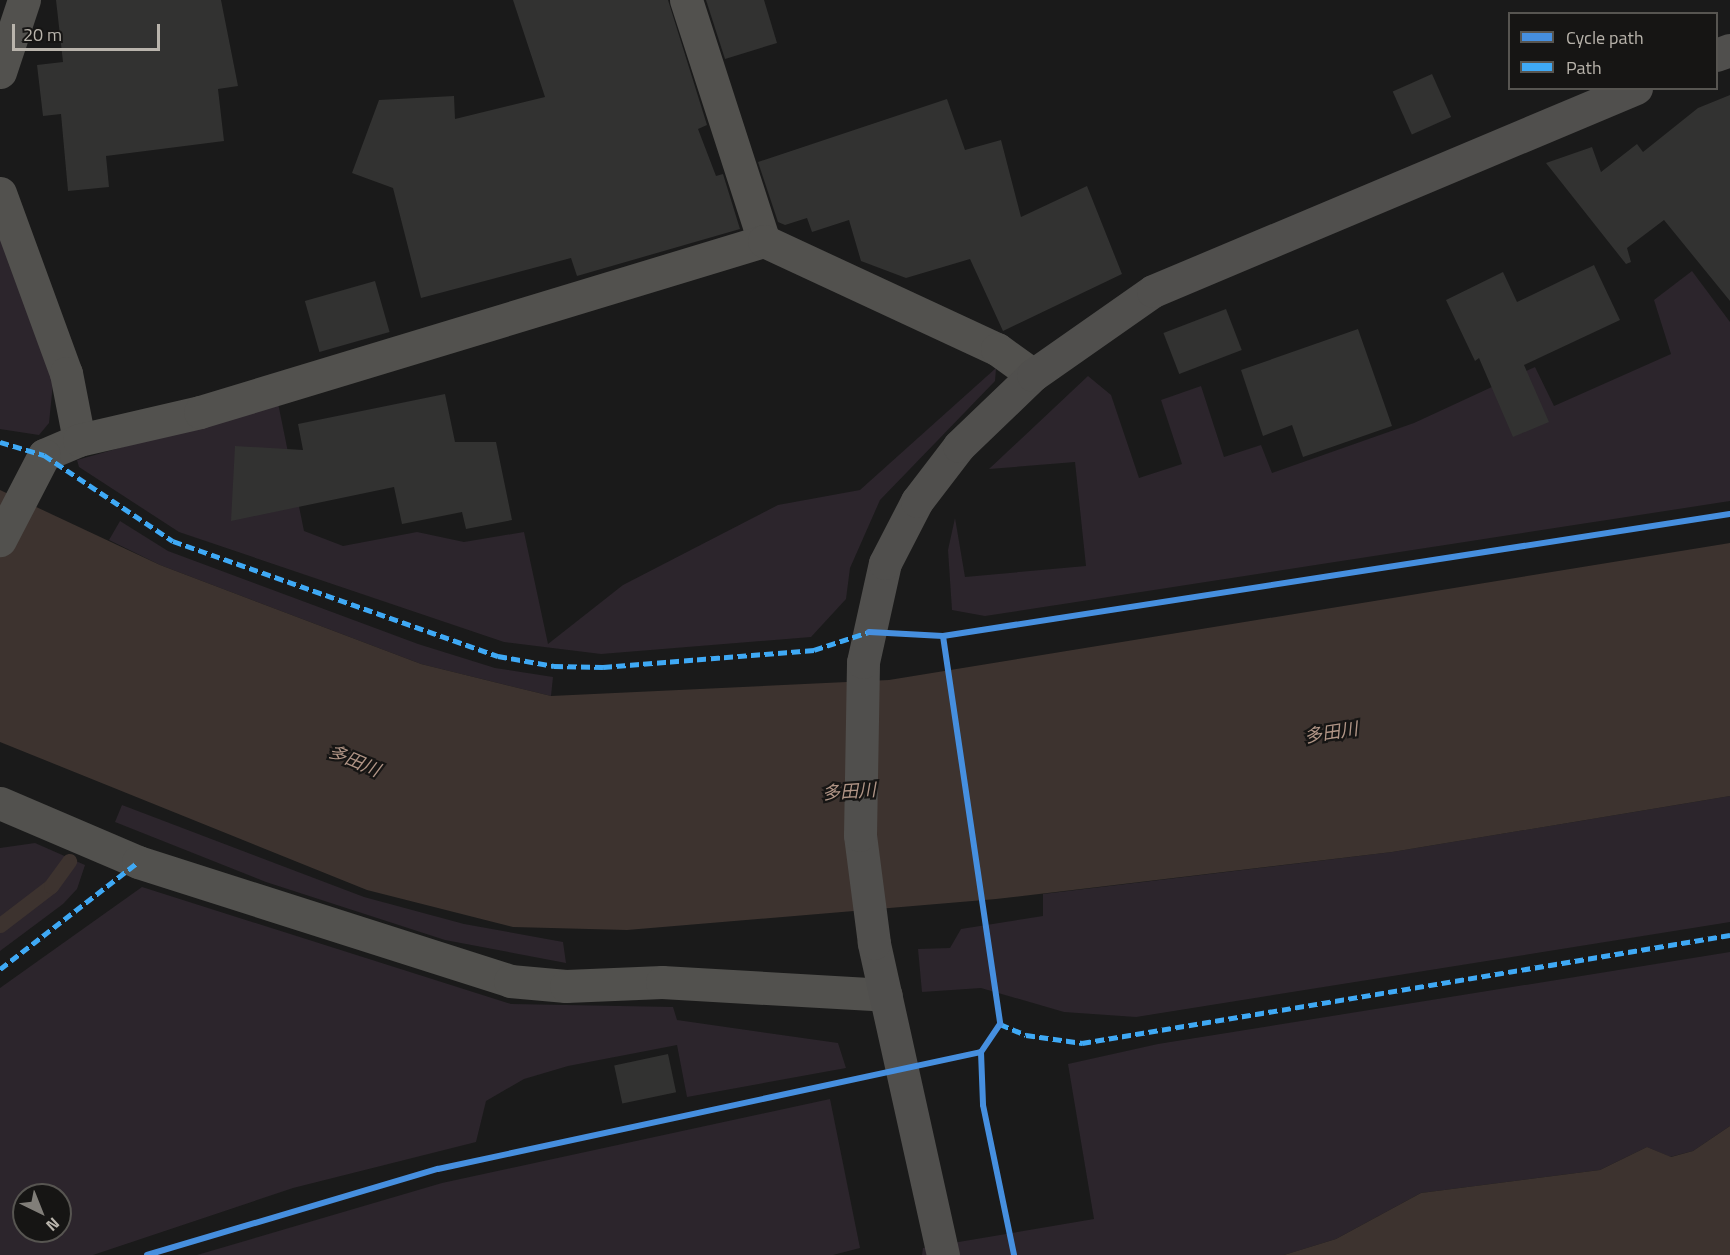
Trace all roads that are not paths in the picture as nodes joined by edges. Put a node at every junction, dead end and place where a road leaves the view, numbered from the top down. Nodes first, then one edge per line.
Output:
1 (24, 0) edge
2 (686, 0) edge
3 (0, 72) edge
4 (1630, 90) edge
5 (0, 193) edge
6 (764, 241) junction
7 (1033, 375) junction
8 (79, 440) junction
9 (0, 540) edge
10 (0, 803) edge
11 (886, 995) junction
12 (944, 1255) edge

1 - 3 street
2 - 6 street
4 - 7 street
5 - 8 street
6 - 7 street
6 - 8 street
7 - 11 street
8 - 9 street
10 - 11 street
11 - 12 street

